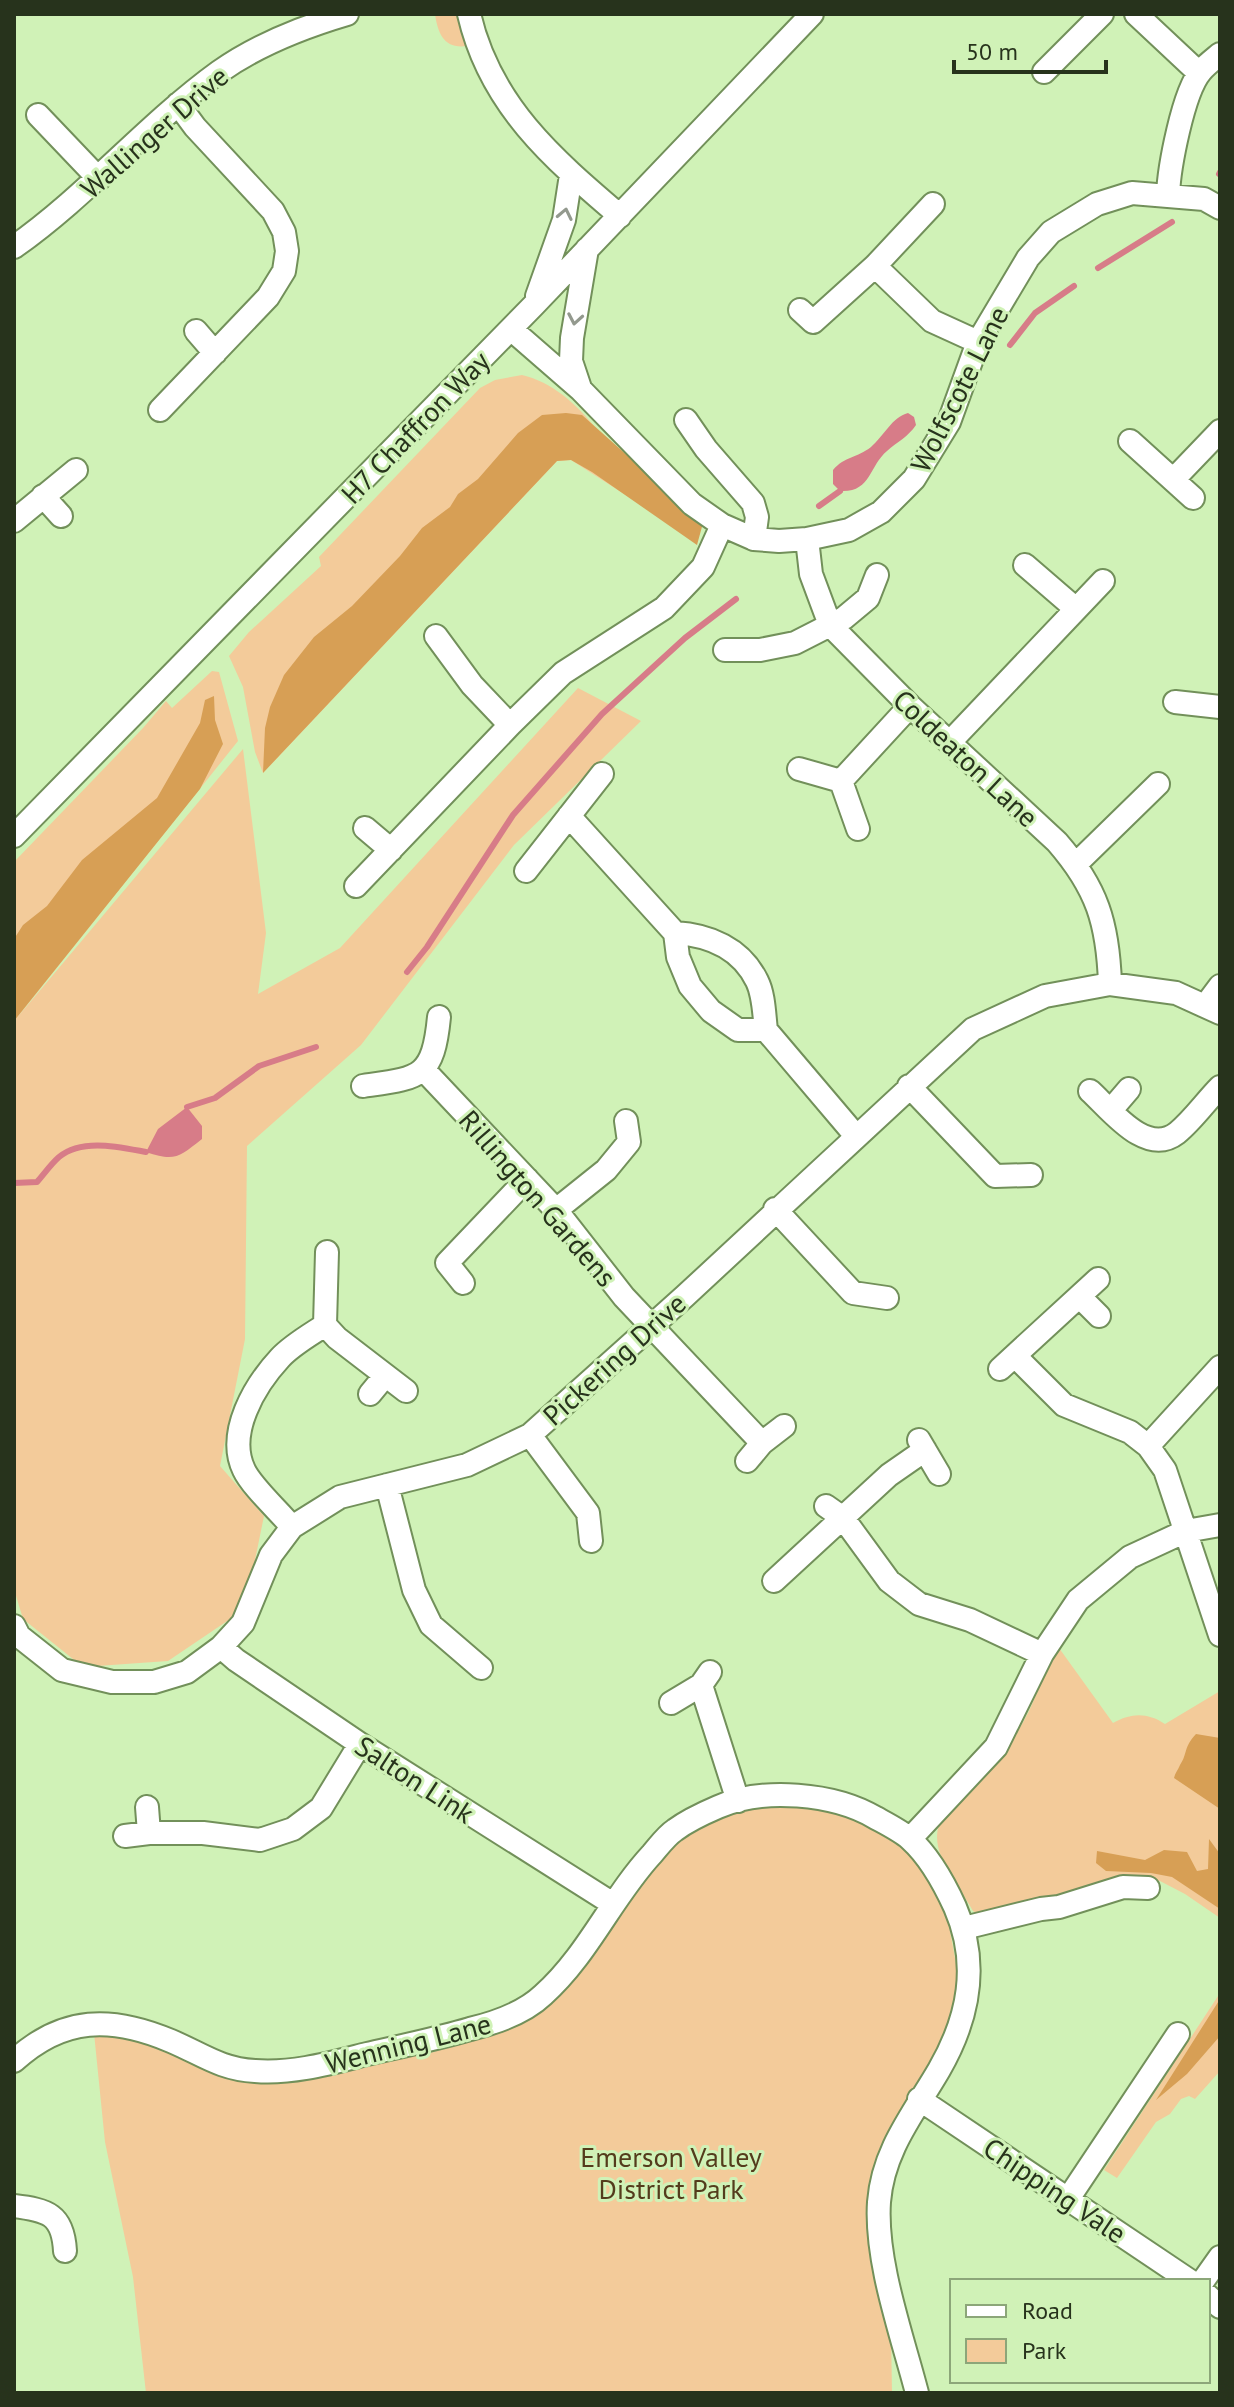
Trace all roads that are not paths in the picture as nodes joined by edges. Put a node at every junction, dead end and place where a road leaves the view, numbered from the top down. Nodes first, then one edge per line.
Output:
1 (347, 14) edge
2 (469, 14) edge
3 (812, 14) edge
4 (1102, 14) edge
5 (1136, 14) edge
6 (319, 18) edge
7 (1220, 54) edge
8 (1044, 72) dead end
9 (1199, 73) junction
10 (178, 104) junction
11 (38, 115) dead end
12 (571, 175) junction
13 (99, 179) junction
14 (1168, 195) junction
15 (933, 204) dead end
16 (1220, 208) edge
17 (620, 216) junction
18 (14, 247) edge
19 (588, 248) junction
20 (875, 266) junction
21 (534, 305) junction
22 (800, 310) dead end
23 (511, 329) junction
24 (196, 331) dead end
25 (978, 342) junction
26 (215, 353) junction
27 (581, 390) junction
28 (160, 410) dead end
29 (686, 420) dead end
30 (1220, 431) edge
31 (1130, 441) dead end
32 (76, 470) dead end
33 (1173, 480) junction
34 (43, 496) junction
35 (1193, 498) dead end
36 (61, 516) dead end
37 (14, 521) edge
38 (722, 525) junction
39 (754, 539) junction
40 (807, 539) junction
41 (1025, 565) dead end
42 (877, 575) dead end
43 (1103, 581) dead end
44 (1076, 609) junction
45 (830, 625) junction
46 (450, 642) dead end
47 (725, 650) dead end
48 (1175, 702) dead end
49 (910, 706) junction
50 (1220, 707) edge
51 (510, 725) junction
52 (950, 742) junction
53 (799, 769) dead end
54 (602, 774) dead end
55 (841, 781) junction
56 (1158, 783) dead end
57 (569, 816) junction
58 (365, 828) dead end
59 (858, 829) dead end
60 (14, 836) edge
61 (391, 850) junction
62 (1076, 864) junction
63 (526, 871) dead end
64 (356, 886) dead end
65 (675, 933) junction
66 (1110, 984) junction
67 (1220, 986) edge
68 (1212, 1009) edge
69 (439, 1017) dead end
70 (766, 1030) junction
71 (424, 1070) junction
72 (363, 1086) dead end
73 (909, 1086) junction
74 (1220, 1087) edge
75 (1129, 1089) dead end
76 (1090, 1091) dead end
77 (1111, 1110) junction
78 (626, 1121) dead end
79 (856, 1136) junction
80 (1031, 1175) dead end
81 (527, 1179) junction
82 (775, 1209) junction
83 (556, 1210) junction
84 (320, 1260) dead end
85 (1098, 1279) dead end
86 (463, 1283) dead end
87 (1080, 1297) junction
88 (887, 1298) dead end
89 (1099, 1316) dead end
90 (325, 1325) junction
91 (652, 1325) junction
92 (1206, 1372) edge
93 (384, 1377) junction
94 (406, 1391) dead end
95 (370, 1394) dead end
96 (784, 1426) dead end
97 (530, 1435) junction
98 (762, 1443) junction
99 (1148, 1446) junction
100 (747, 1461) dead end
101 (939, 1474) dead end
102 (387, 1485) junction
103 (834, 1512) junction
104 (1220, 1525) edge
105 (292, 1527) junction
106 (1186, 1531) junction
107 (591, 1541) dead end
108 (774, 1581) dead end
109 (14, 1626) edge
110 (1216, 1644) edge
111 (221, 1647) junction
112 (1042, 1654) junction
113 (481, 1668) dead end
114 (671, 1703) dead end
115 (360, 1744) junction
116 (738, 1801) junction
117 (147, 1807) dead end
118 (149, 1833) junction
119 (125, 1836) dead end
120 (910, 1839) junction
121 (1148, 1888) dead end
122 (613, 1904) junction
123 (964, 1928) junction
124 (1178, 2034) dead end
125 (14, 2061) edge
126 (919, 2099) junction
127 (1068, 2199) junction
128 (14, 2206) edge
129 (65, 2251) dead end
130 (1220, 2257) edge
131 (1187, 2279) edge
132 (1204, 2279) edge
133 (917, 2393) edge

1 - 6 street, Wallinger Drive
2 - 12 street
3 - 17 street, H7 Chaffron Way
4 - 8 street
5 - 9 street
6 - 10 street, Wallinger Drive
7 - 9 street
9 - 14 street
10 - 13 street, Wallinger Drive
10 - 26 street
11 - 13 street
12 - 17 street
21 -> 12 street
13 - 18 street, Wallinger Drive
14 - 16 street, Wolfscote Lane
14 - 25 street, Wolfscote Lane
15 - 20 street
17 - 19 street, H7 Chaffron Way
19 - 21 street, H7 Chaffron Way
19 -> 27 street
20 - 22 street
20 - 25 street
21 - 23 street, H7 Chaffron Way
23 - 27 street, Wolfscote Lane
23 - 60 street, H7 Chaffron Way
24 - 26 street
25 - 40 street, Wolfscote Lane
26 - 28 street
27 - 38 street, Wolfscote Lane
29 - 39 street
30 - 33 street
31 - 33 street
32 - 34 street
33 - 35 street
34 - 36 street
34 - 37 street
38 - 39 street, Wolfscote Lane
38 - 51 street
39 - 40 street, Wolfscote Lane
40 - 45 street, Coldeaton Lane
41 - 44 street
42 - 45 street
43 - 44 street
44 - 52 street
45 - 47 street
45 - 49 street, Coldeaton Lane
46 - 51 street
48 - 50 street
49 - 52 street, Coldeaton Lane
49 - 55 street
51 - 61 street
52 - 62 street, Coldeaton Lane
53 - 55 street
54 - 57 street
55 - 59 street
56 - 62 street
57 - 63 street
57 - 65 street
58 - 61 street
61 - 64 street
62 - 66 street, Coldeaton Lane
65 - 70 street
65 - 70 street
66 - 68 street, Pickering Drive
66 - 73 street, Pickering Drive
67 - 68 street
69 - 71 street
70 - 79 street
71 - 72 street
71 - 81 street, Rillington Gardens
73 - 79 street, Pickering Drive
73 - 80 street
74 - 77 street
75 - 77 street
76 - 77 street
78 - 83 street
79 - 82 street, Pickering Drive
81 - 83 street, Rillington Gardens
81 - 86 street
82 - 88 street
82 - 91 street, Pickering Drive
83 - 91 street, Rillington Gardens
84 - 90 street
85 - 87 street
87 - 89 street
87 - 99 street
90 - 93 street
90 - 105 street
91 - 97 street, Pickering Drive
91 - 98 street, Rillington Gardens
92 - 99 street
93 - 94 street
93 - 95 street
96 - 98 street
97 - 102 street, Pickering Drive
97 - 107 street
98 - 100 street
99 - 106 street
101 - 103 street
102 - 105 street, Pickering Drive
102 - 113 street
103 - 108 street
103 - 112 street
104 - 106 street
105 - 111 street, Pickering Drive
106 - 110 street
106 - 112 street
109 - 111 street, Pickering Drive
111 - 115 street, Salton Link
112 - 120 street
114 - 116 street
115 - 118 street
115 - 122 street, Salton Link
116 - 120 street, Wenning Lane
116 - 122 street, Wenning Lane
117 - 118 street
118 - 119 street
120 - 123 street, Wenning Lane
121 - 123 street
122 - 125 street, Wenning Lane
123 - 126 street, Wenning Lane
124 - 127 street
126 - 127 street, Chipping Vale
126 - 133 street, Wenning Lane
127 - 131 street, Chipping Vale
128 - 129 street
130 - 132 street

